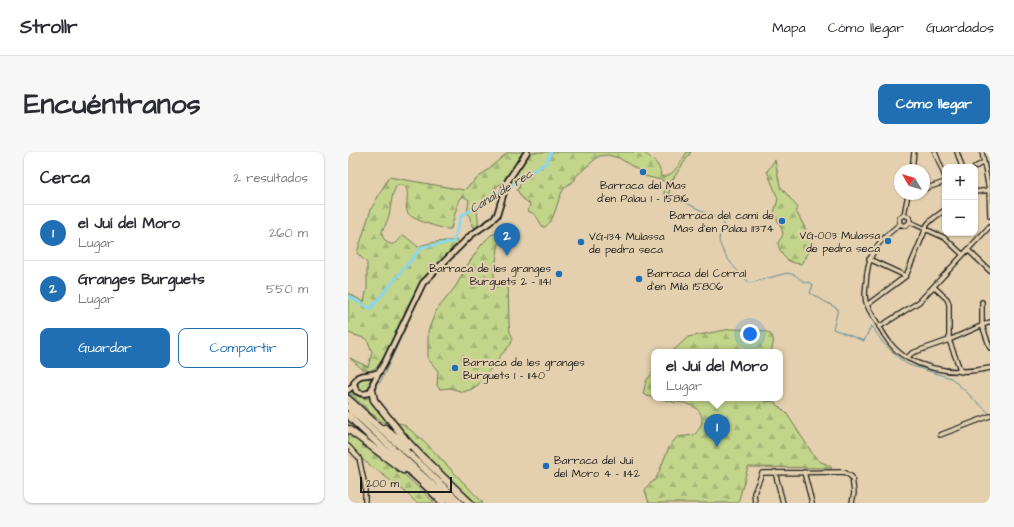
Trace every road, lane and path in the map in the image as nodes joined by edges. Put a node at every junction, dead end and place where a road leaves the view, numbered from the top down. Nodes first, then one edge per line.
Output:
1 (527, 152) edge
2 (914, 152) edge
3 (935, 152) edge
4 (956, 152) edge
5 (982, 152) edge
6 (984, 162) junction
7 (913, 164) edge
8 (961, 164) edge
9 (978, 165) edge
10 (942, 170) edge
11 (942, 183) edge
12 (930, 187) edge
13 (989, 190) edge
14 (978, 192) edge
15 (908, 200) edge
16 (942, 212) edge
17 (904, 215) junction
18 (990, 216) edge
19 (910, 222) junction
20 (900, 224) junction
21 (990, 226) edge
22 (925, 228) junction
23 (968, 250) junction
24 (964, 255) junction
25 (869, 259) junction
26 (990, 271) edge
27 (906, 276) junction
28 (934, 287) junction
29 (982, 302) dead end
30 (867, 305) junction
31 (990, 322) edge
32 (982, 325) junction
33 (879, 327) junction
34 (949, 340) junction
35 (990, 348) edge
36 (907, 358) junction
37 (990, 368) edge
38 (379, 372) junction
39 (961, 372) junction
40 (368, 376) junction
41 (373, 383) junction
42 (355, 388) junction
43 (348, 390) edge
44 (372, 390) junction
45 (348, 396) edge
46 (350, 402) edge
47 (348, 415) edge
48 (990, 416) edge
49 (348, 429) edge
50 (940, 435) dead end
51 (348, 446) edge
52 (422, 457) junction
53 (775, 472) junction
54 (804, 472) junction
55 (365, 503) edge
56 (442, 503) edge
57 (452, 503) edge
58 (460, 503) edge
59 (470, 503) edge
60 (755, 503) edge
61 (783, 503) edge
62 (812, 503) edge
63 (852, 503) edge

1 - 38 street
2 - 7 street
3 - 10 street
4 - 8 street
5 - 6 street
6 - 9 street
6 - 13 street
11 - 12 street
13 - 14 street
13 - 18 street
15 - 17 street
16 - 22 street
17 - 19 street
17 - 20 street
19 - 20 street
19 - 22 street
20 - 25 street
21 - 23 street
22 - 24 street
22 - 27 street
23 - 24 street
23 - 26 street
24 - 28 street
25 - 27 street
25 - 30 street
27 - 30 street
28 - 33 street
28 - 34 street
29 - 32 street
30 - 33 street
31 - 32 street
32 - 34 street
32 - 35 street
33 - 36 street
34 - 36 street
34 - 39 street
36 - 39 street
37 - 39 street
38 - 40 street
38 - 41 street
40 - 41 street
40 - 42 street
41 - 44 street
42 - 43 street
42 - 44 street
44 - 52 highway
45 - 46 highway
46 - 52 highway
46 - 57 highway
46 - 58 highway
47 - 56 highway
48 - 50 street
49 - 56 highway
51 - 55 street
52 - 59 highway
53 - 54 street
53 - 60 street
53 - 61 street
54 - 62 street
54 - 63 street

